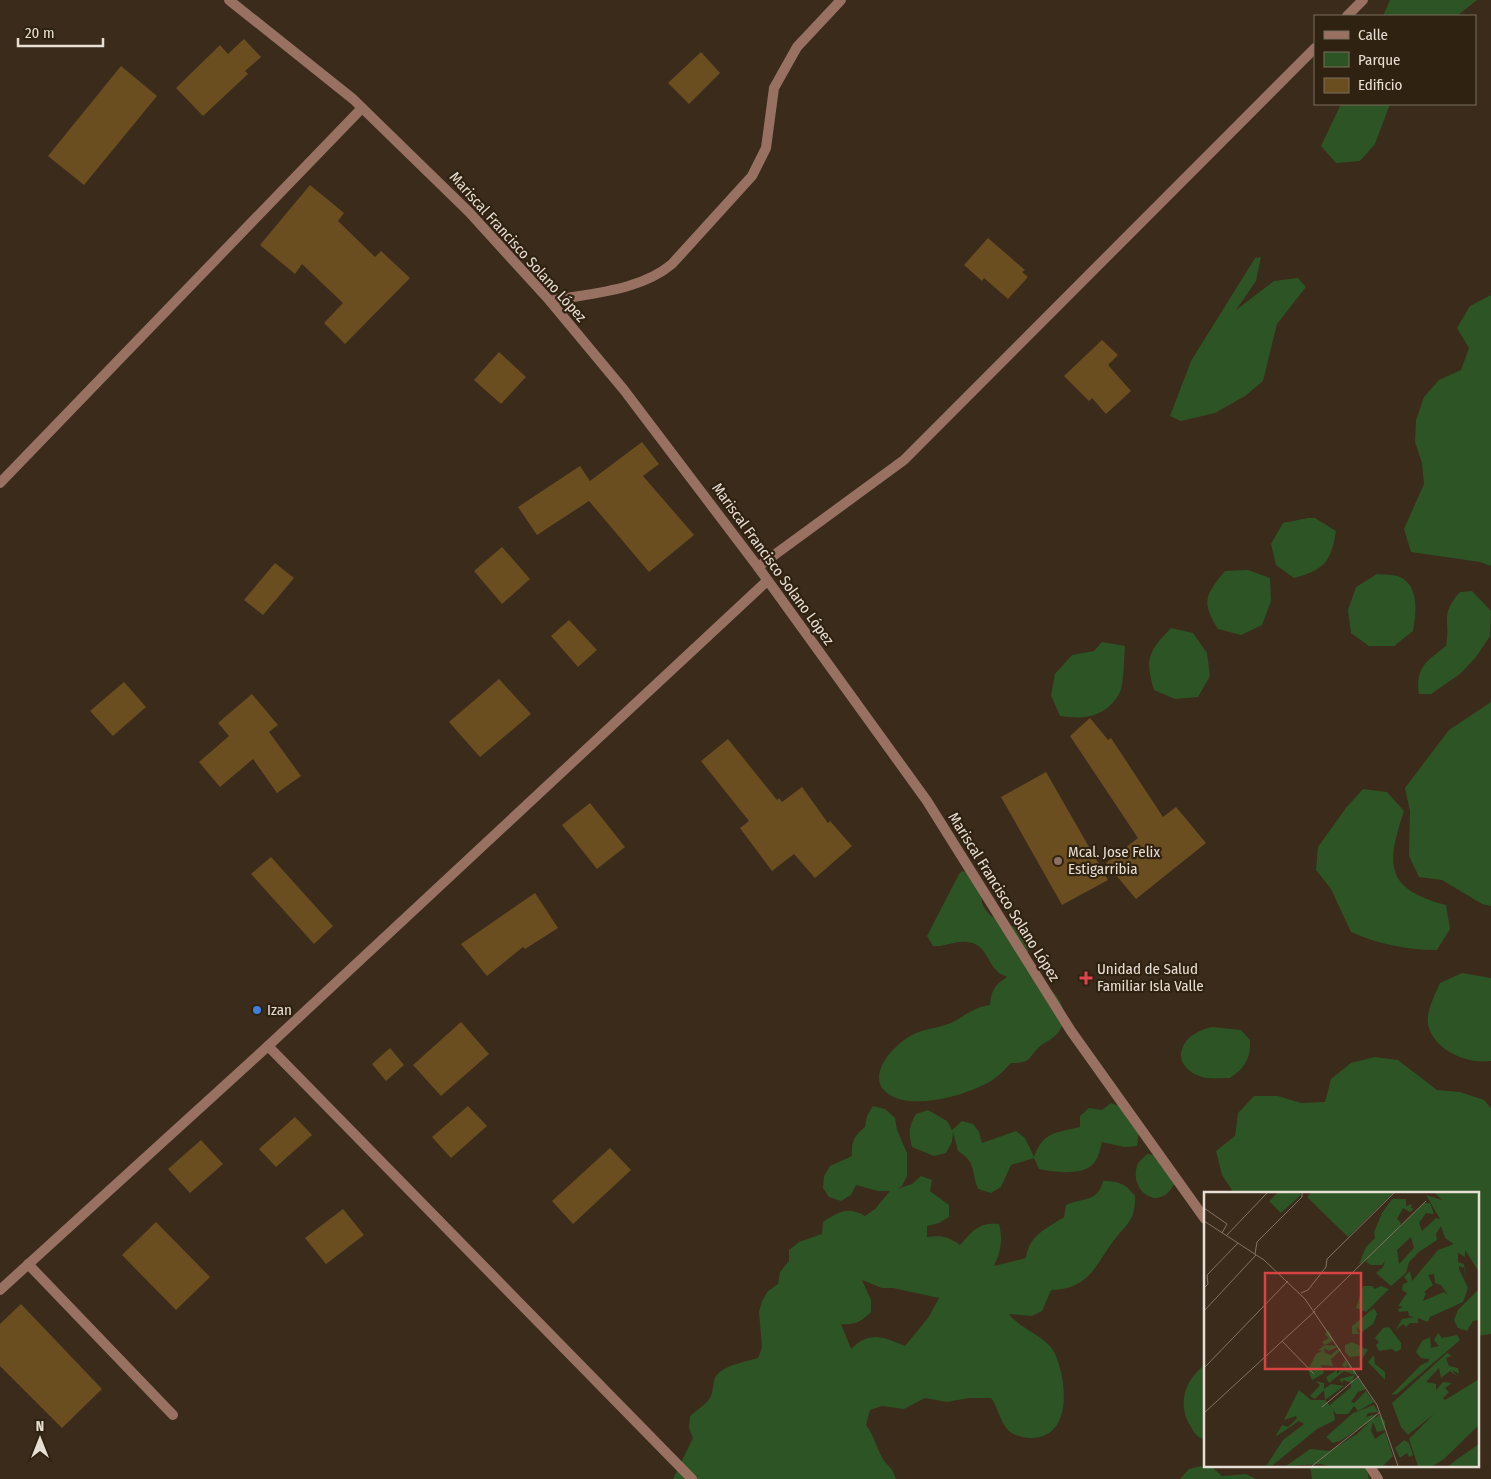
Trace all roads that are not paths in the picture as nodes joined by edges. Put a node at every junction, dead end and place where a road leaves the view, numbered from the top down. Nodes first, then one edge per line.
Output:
1 (229, 0) edge
2 (841, 0) edge
3 (1363, 0) edge
4 (1348, 15) edge
5 (1314, 49) edge
6 (362, 108) junction
7 (550, 301) junction
8 (0, 483) edge
9 (758, 567) junction
10 (767, 581) junction
11 (268, 1046) junction
12 (1204, 1219) edge
13 (28, 1264) junction
14 (0, 1290) edge
15 (173, 1415) dead end
16 (1370, 1466) edge
17 (692, 1479) edge
18 (1378, 1479) edge

1 - 6 street, Mariscal Francisco Solano López
2 - 7 street
3 - 4 street
5 - 9 street
6 - 7 street, Mariscal Francisco Solano López
6 - 8 street
7 - 9 street, Mariscal Francisco Solano López
9 - 10 street, Mariscal Francisco Solano López
10 - 11 street
10 - 12 street, Mariscal Francisco Solano López
11 - 13 street
11 - 17 street
13 - 14 street
13 - 15 street
16 - 18 street

